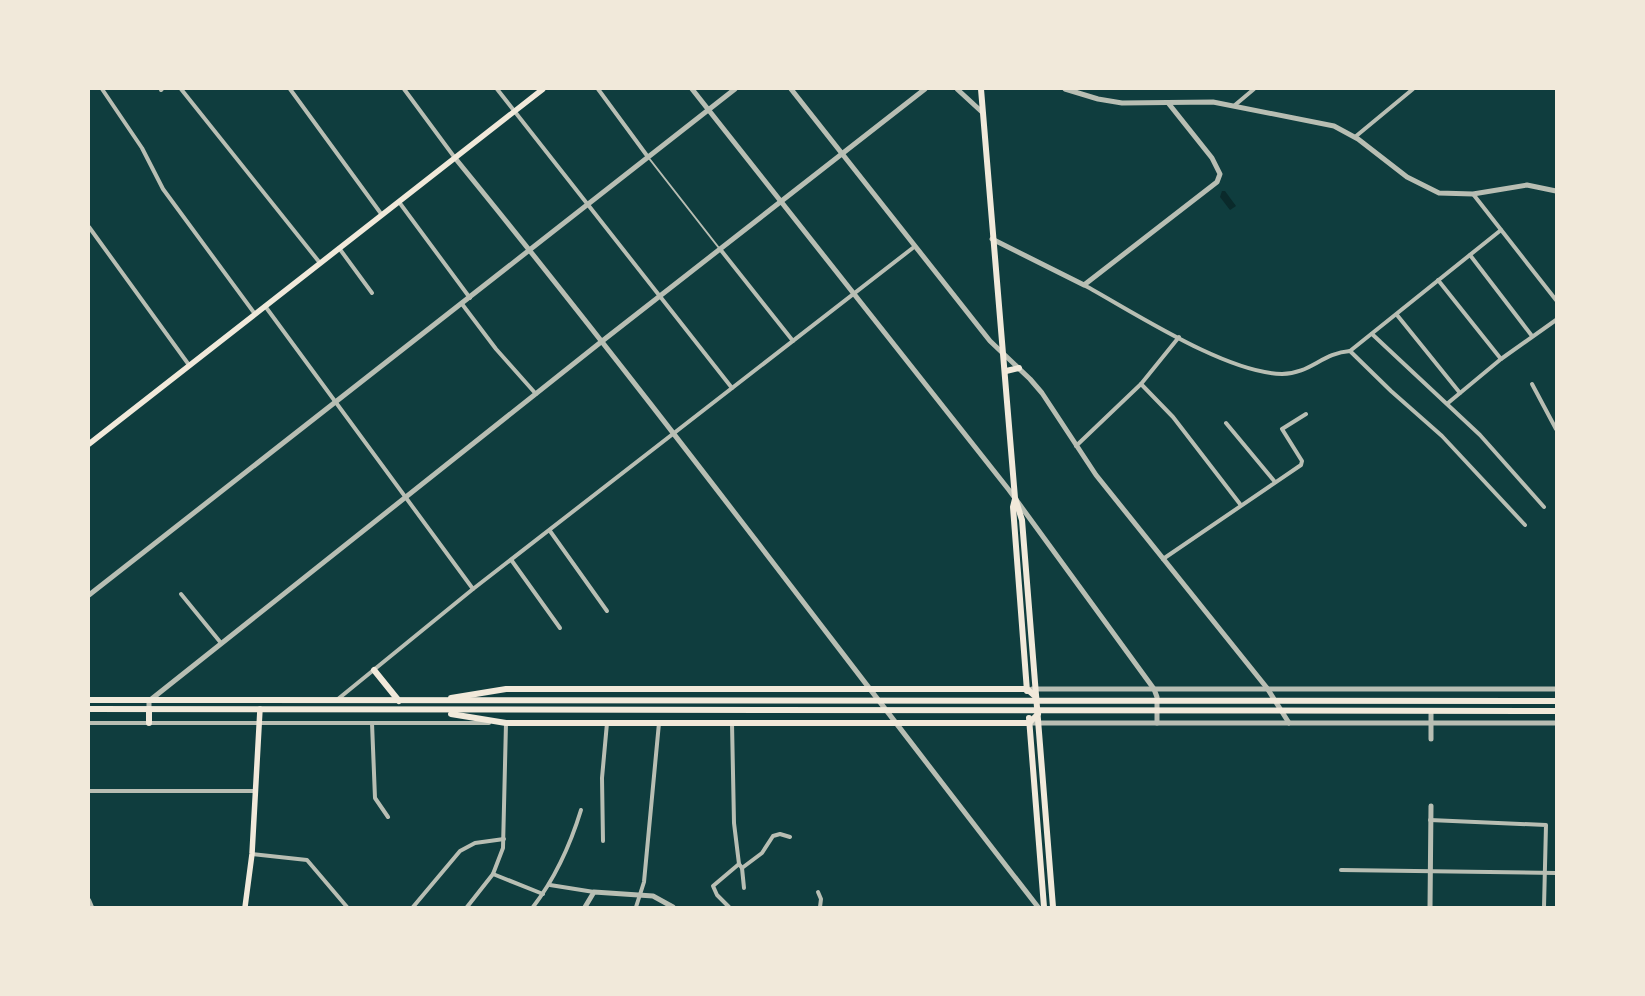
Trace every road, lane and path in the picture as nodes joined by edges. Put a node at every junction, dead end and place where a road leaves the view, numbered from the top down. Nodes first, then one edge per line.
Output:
1 (102, 89) edge
2 (182, 89) edge
3 (290, 89) edge
4 (404, 89) edge
5 (497, 89) edge
6 (543, 89) edge
7 (598, 89) edge
8 (692, 89) edge
9 (735, 89) edge
10 (790, 89) edge
11 (925, 89) edge
12 (957, 89) edge
13 (980, 89) edge
14 (1065, 89) edge
15 (1254, 89) edge
16 (1412, 89) edge
17 (1169, 104) junction
18 (1235, 105) junction
19 (709, 110) junction
20 (514, 112) junction
21 (982, 112) junction
22 (1355, 137) junction
23 (841, 153) junction
24 (648, 157) junction
25 (455, 158) junction
26 (1556, 191) edge
27 (1473, 194) junction
28 (781, 201) junction
29 (399, 202) junction
30 (586, 205) junction
31 (382, 215) junction
32 (89, 227) edge
33 (1502, 230) junction
34 (992, 239) junction
35 (914, 247) junction
36 (339, 248) junction
37 (720, 249) junction
38 (528, 251) junction
39 (1470, 255) junction
40 (320, 263) junction
41 (1438, 280) junction
42 (1084, 285) junction
43 (372, 293) dead end
44 (854, 293) junction
45 (659, 296) junction
46 (470, 298) junction
47 (1556, 300) edge
48 (462, 304) junction
49 (265, 306) junction
50 (255, 314) junction
51 (1397, 314) junction
52 (1556, 320) edge
53 (1372, 334) junction
54 (1532, 336) junction
55 (1179, 337) junction
56 (793, 341) junction
57 (601, 342) junction
58 (1350, 351) junction
59 (1004, 357) junction
60 (1501, 359) junction
61 (189, 365) junction
62 (1019, 368) junction
63 (1006, 370) junction
64 (1141, 384) junction
65 (1532, 384) dead end
66 (732, 388) junction
67 (1460, 393) junction
68 (536, 394) junction
69 (335, 402) junction
70 (1448, 403) junction
71 (1306, 414) dead end
72 (1226, 423) dead end
73 (1556, 428) edge
74 (672, 434) junction
75 (89, 444) edge
76 (1075, 446) junction
77 (1275, 482) junction
78 (406, 497) junction
79 (1015, 498) junction
80 (1240, 504) junction
81 (1544, 507) dead end
82 (1526, 525) dead end
83 (550, 531) junction
84 (1163, 559) junction
85 (512, 561) junction
86 (473, 590) junction
87 (181, 594) dead end
88 (89, 595) edge
89 (607, 611) dead end
90 (560, 628) dead end
91 (221, 643) junction
92 (374, 670) junction
93 (1267, 688) junction
94 (869, 689) junction
95 (1027, 689) junction
96 (1036, 689) junction
97 (1154, 689) junction
98 (1556, 689) edge
99 (1027, 697) junction
100 (1036, 697) junction
101 (1160, 697) junction
102 (1537, 698) junction
103 (1556, 699) edge
104 (89, 700) edge
105 (336, 700) junction
106 (149, 701) junction
107 (400, 701) junction
108 (430, 701) junction
109 (89, 709) edge
110 (149, 709) junction
111 (260, 709) junction
112 (336, 710) junction
113 (430, 710) junction
114 (1556, 712) edge
115 (1029, 714) junction
116 (1038, 714) junction
117 (1160, 714) junction
118 (1431, 714) joint
119 (1517, 714) junction
120 (1537, 714) junction
121 (89, 723) edge
122 (149, 723) junction
123 (259, 723) junction
124 (372, 723) junction
125 (506, 723) junction
126 (606, 723) junction
127 (659, 723) junction
128 (732, 723) junction
129 (894, 723) junction
130 (1029, 723) junction
131 (1038, 723) junction
132 (1157, 723) junction
133 (1289, 723) junction
134 (1431, 723) junction
135 (1556, 723) edge
136 (1431, 739) dead end
137 (89, 791) edge
138 (255, 791) junction
139 (1431, 806) dead end
140 (581, 810) dead end
141 (388, 817) dead end
142 (1430, 820) junction
143 (790, 838) dead end
144 (504, 839) junction
145 (603, 841) dead end
146 (252, 854) junction
147 (741, 866) junction
148 (1341, 870) dead end
149 (1430, 870) junction
150 (1544, 873) junction
151 (1556, 873) edge
152 (493, 874) junction
153 (550, 885) junction
154 (744, 888) dead end
155 (594, 892) junction
156 (818, 892) dead end
157 (543, 894) junction
158 (641, 895) junction
159 (89, 900) edge
160 (92, 907) edge
161 (245, 907) edge
162 (347, 907) edge
163 (413, 907) edge
164 (467, 907) edge
165 (533, 907) edge
166 (585, 907) edge
167 (636, 907) edge
168 (673, 907) edge
169 (729, 907) edge
170 (820, 907) edge
171 (1038, 907) edge
172 (1044, 907) edge
173 (1053, 907) edge
174 (1430, 907) edge
175 (1544, 907) edge

1 - 50 street
2 - 40 street
3 - 31 street
4 - 25 street
5 - 20 street
6 - 20 main road
7 - 24 street
8 - 19 street
9 - 19 street
10 - 23 street
11 - 23 street
12 - 21 street
13 - 21 highway
14 - 17 street
15 - 18 street
16 - 22 street
17 - 18 street
17 - 42 street
18 - 22 street
19 - 24 street
19 - 28 street
20 - 25 main road
20 - 30 street
21 - 34 highway
22 - 27 street
23 - 28 street
23 - 35 street
24 - 30 street
24 - 37 lane
25 - 29 main road
25 - 38 street
26 - 27 street
27 - 33 street
28 - 37 street
28 - 44 street
29 - 31 main road
29 - 46 street
30 - 38 street
30 - 45 street
31 - 36 main road
32 - 61 street
33 - 39 street
33 - 47 street
34 - 42 street
34 - 59 highway
35 - 44 street
35 - 59 street
36 - 40 main road
36 - 43 street
37 - 45 street
37 - 56 street
38 - 46 street
38 - 57 street
39 - 41 street
39 - 54 street
40 - 49 main road
41 - 51 street
41 - 60 street
42 - 55 street
44 - 56 street
44 - 79 street
45 - 57 street
45 - 66 street
46 - 48 street
48 - 68 street
48 - 69 street
49 - 50 main road
49 - 69 street
50 - 61 main road
51 - 53 street
51 - 67 street
52 - 54 street
53 - 58 street
53 - 70 street
54 - 60 street
55 - 58 street
55 - 64 street
56 - 66 street
57 - 68 street
57 - 74 street
58 - 82 street
59 - 62 street
59 - 63 highway
60 - 67 street
61 - 75 main road
62 - 63 highway
62 - 76 street
63 - 79 highway
64 - 76 street
64 - 80 street
65 - 73 street
66 - 74 street
67 - 70 street
68 - 78 street
69 - 78 street
69 - 88 street
70 - 81 street
71 - 77 street
72 - 77 street
74 - 83 street
74 - 94 street
76 - 84 street
77 - 80 street
78 - 86 street
78 - 91 street
79 - 95 highway
79 - 96 highway
79 - 97 street
80 - 84 street
83 - 85 street
83 - 89 street
84 - 93 street
85 - 86 street
85 - 90 street
86 - 92 street
87 - 91 street
91 - 106 street
92 - 105 street
92 - 107 highway
93 - 97 street
93 - 98 street
93 - 133 street
94 - 95 highway
94 - 108 highway
94 - 129 street
95 - 96 street
95 - 99 highway
95 - 100 highway
96 - 97 street
96 - 100 highway
97 - 101 street
99 - 100 highway
99 - 115 highway
100 - 101 highway
100 - 116 highway
101 - 117 street
102 - 103 highway
102 - 119 highway
102 - 120 highway
103 - 108 highway
104 - 106 highway
105 - 106 highway
105 - 107 highway
105 - 112 street
106 - 110 street
107 - 108 highway
109 - 110 highway
110 - 111 highway
110 - 122 highway
111 - 112 highway
111 - 123 main road
112 - 113 highway
113 - 114 highway
113 - 125 highway
114 - 120 highway
115 - 116 highway
115 - 130 highway
116 - 117 highway
116 - 130 highway
116 - 131 highway
117 - 132 street
118 - 119 highway
118 - 134 street
119 - 120 highway
121 - 122 street
122 - 123 street
123 - 124 street
123 - 138 main road
124 - 125 street
124 - 141 street
125 - 126 highway
125 - 144 street
126 - 127 highway
126 - 145 street
127 - 128 highway
127 - 158 street
128 - 129 highway
128 - 147 street
129 - 130 highway
129 - 171 street
130 - 131 street
130 - 172 highway
131 - 132 street
131 - 173 highway
132 - 133 street
133 - 134 street
134 - 135 street
134 - 136 street
137 - 138 street
138 - 146 main road
139 - 142 street
140 - 153 street
142 - 149 street
142 - 150 street
143 - 147 street
144 - 152 street
144 - 163 street
146 - 161 main road
146 - 162 street
147 - 154 street
147 - 169 street
148 - 149 street
149 - 150 street
149 - 174 street
150 - 151 street
150 - 175 street
152 - 157 street
152 - 164 street
153 - 155 street
153 - 157 street
155 - 158 street
155 - 166 street
156 - 170 street
157 - 165 street
158 - 167 street
158 - 168 street
159 - 160 street

